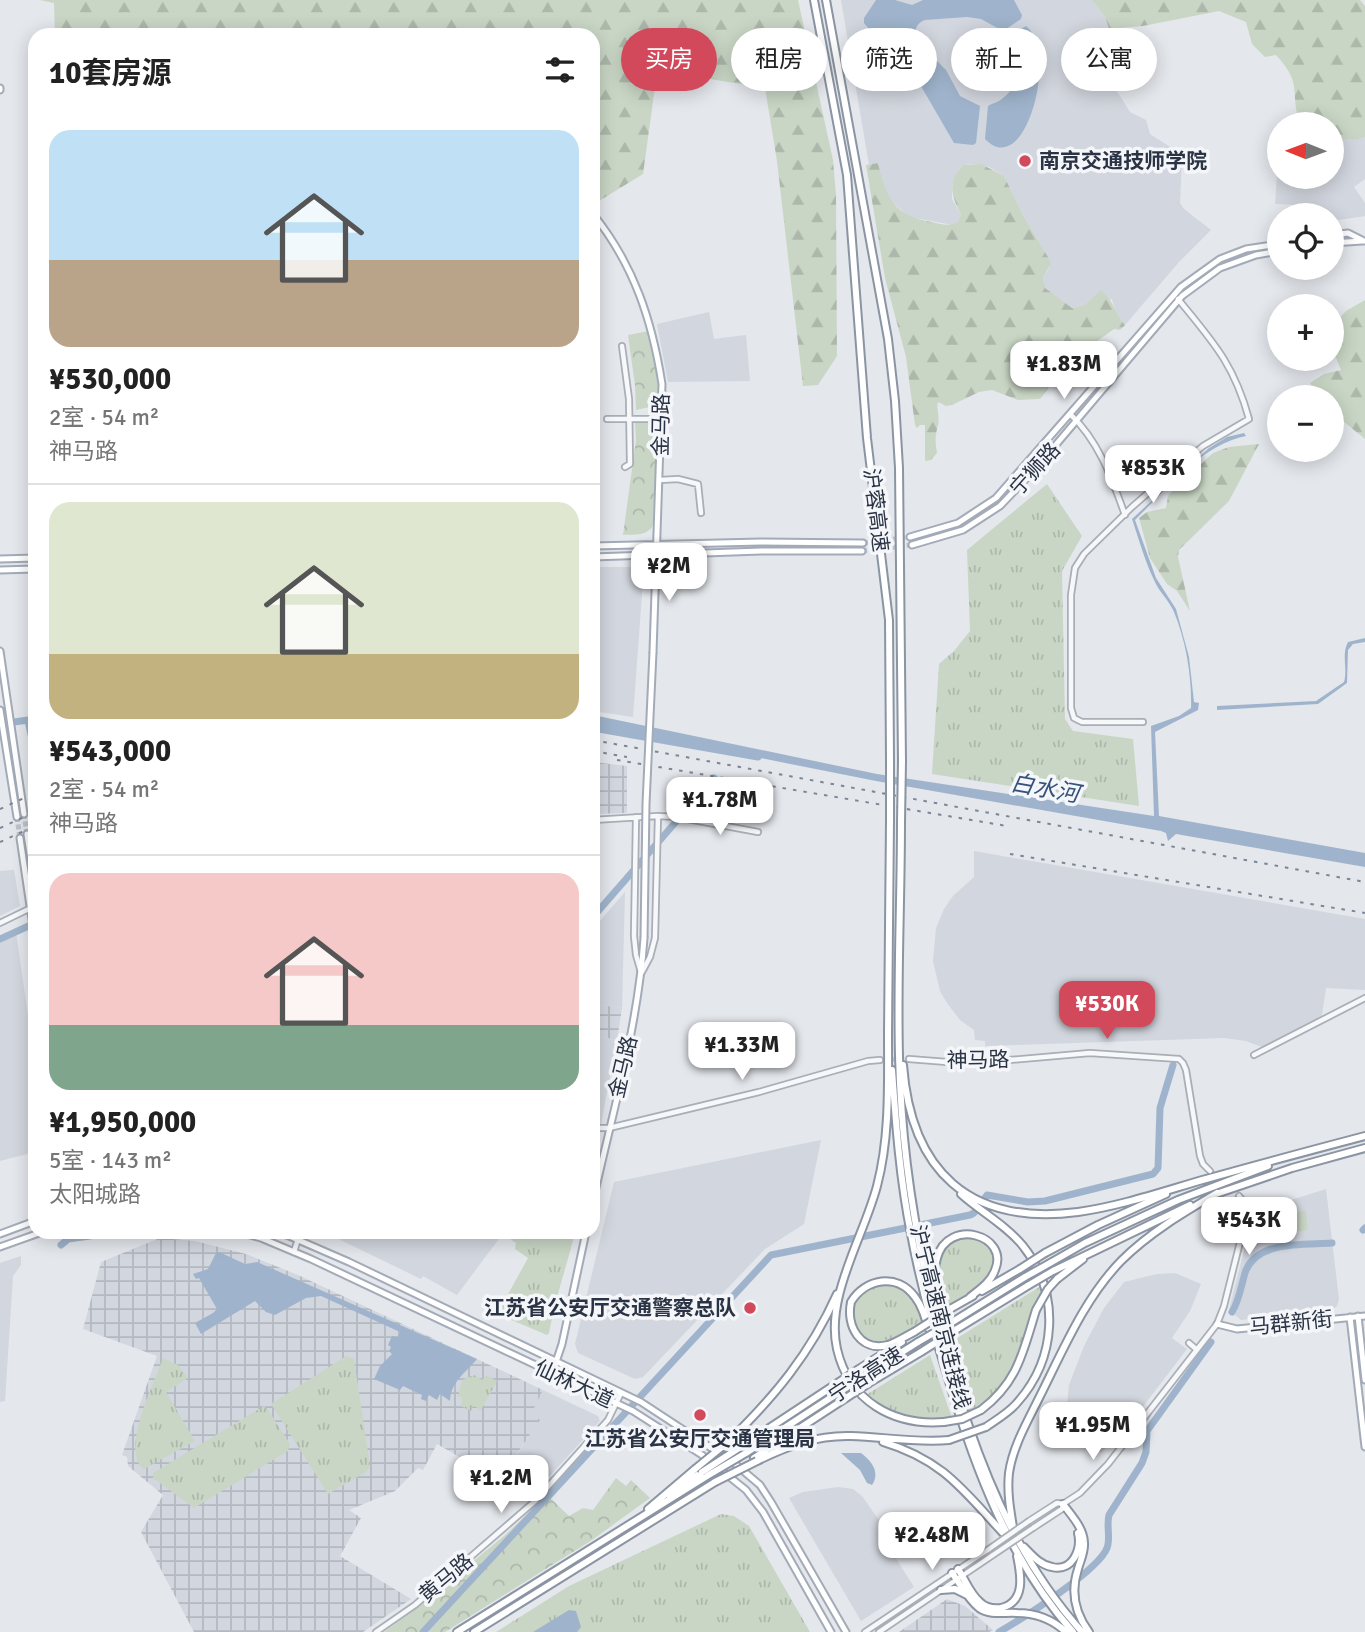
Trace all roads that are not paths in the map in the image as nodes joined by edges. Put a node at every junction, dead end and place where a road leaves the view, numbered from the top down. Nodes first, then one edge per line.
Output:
1 (814, 0) edge
2 (826, 0) edge
3 (600, 224) edge
4 (1344, 234) edge
5 (1364, 241) edge
6 (1344, 242) edge
7 (1267, 246) edge
8 (1267, 253) edge
9 (1178, 299) junction
10 (622, 346) dead end
11 (1070, 414) junction
12 (607, 419) dead end
13 (630, 419) junction
14 (662, 419) junction
15 (1077, 421) junction
16 (625, 467) dead end
17 (660, 480) junction
18 (701, 513) dead end
19 (1125, 515) junction
20 (910, 537) tunnel mouth
21 (863, 543) tunnel mouth
22 (658, 545) junction
23 (912, 545) tunnel mouth
24 (600, 546) edge
25 (862, 551) tunnel mouth
26 (657, 554) junction
27 (600, 557) edge
28 (28, 558) edge
29 (0, 559) edge
30 (28, 569) edge
31 (0, 570) edge
32 (0, 651) edge
33 (0, 710) edge
34 (1, 719) edge
35 (1143, 722) dead end
36 (24, 814) tunnel mouth
37 (658, 816) junction
38 (17, 817) tunnel mouth
39 (636, 817) junction
40 (600, 820) edge
41 (758, 832) dead end
42 (27, 834) tunnel mouth
43 (20, 838) tunnel mouth
44 (28, 840) edge
45 (28, 880) edge
46 (28, 909) edge
47 (0, 923) edge
48 (642, 973) junction
49 (1365, 998) edge
50 (900, 1014) junction
51 (888, 1023) junction
52 (1254, 1055) dead end
53 (909, 1059) tunnel mouth
54 (880, 1060) tunnel mouth
55 (600, 1128) edge
56 (609, 1128) junction
57 (1365, 1136) edge
58 (1365, 1148) edge
59 (1296, 1156) junction
60 (600, 1169) edge
61 (1210, 1174) junction
62 (1217, 1194) junction
63 (1240, 1196) dead end
64 (973, 1201) junction
65 (912, 1223) junction
66 (28, 1224) edge
67 (914, 1232) junction
68 (0, 1234) edge
69 (28, 1237) edge
70 (267, 1239) edge
71 (584, 1239) edge
72 (299, 1240) joint
73 (1110, 1242) junction
74 (0, 1247) edge
75 (294, 1252) junction
76 (848, 1270) junction
77 (970, 1297) junction
78 (1358, 1316) junction
79 (1365, 1316) edge
80 (1350, 1317) junction
81 (1217, 1324) junction
82 (914, 1332) junction
83 (1189, 1343) dead end
84 (1196, 1349) junction
85 (557, 1363) junction
86 (552, 1374) junction
87 (953, 1379) junction
88 (1365, 1380) edge
89 (621, 1393) junction
90 (618, 1405) junction
91 (958, 1412) junction
92 (871, 1439) junction
93 (1365, 1447) edge
94 (743, 1450) junction
95 (756, 1460) junction
96 (701, 1472) junction
97 (1061, 1505) junction
98 (630, 1524) junction
99 (1013, 1538) junction
100 (1015, 1549) junction
101 (957, 1574) junction
102 (941, 1590) junction
103 (1047, 1595) junction
104 (968, 1596) junction
105 (1053, 1602) junction
106 (376, 1632) edge
107 (457, 1632) edge
108 (474, 1632) edge
109 (831, 1632) edge
110 (846, 1632) edge
111 (865, 1632) edge
112 (879, 1632) edge
113 (1066, 1632) edge
114 (1073, 1632) edge
115 (1082, 1632) edge
116 (1089, 1632) edge

1 - 51 highway, 沪蓉高速, bridge
2 - 50 highway, 沪蓉高速, bridge
3 - 14 main road, 金马路
4 - 5 main road
5 - 6 main road
7 - 11 main road, 宁狮路
8 - 9 main road, 宁狮路
9 - 15 main road, 宁狮路
9 - 19 street
10 - 13 street
11 - 15 street
11 - 20 main road, 宁狮路
12 - 13 street
13 - 14 street
13 - 16 street
14 - 17 main road, 金马路
15 - 19 street
15 - 23 main road, 宁狮路
17 - 18 street
17 - 22 main road, 金马路
19 - 35 street
21 - 22 main road
22 - 24 main road
22 - 26 main road, 金马路
25 - 26 main road
26 - 27 main road
26 - 48 main road, 金马路, bridge
28 - 29 main road
30 - 31 main road
32 - 36 main road
33 - 34 main road
34 - 38 main road
37 - 39 street
37 - 41 street
37 - 48 street, 金马路
39 - 40 street
39 - 48 street, 金马路
42 - 44 main road
43 - 45 main road
46 - 47 street
48 - 56 main road, 金马路
49 - 52 street
50 - 64 highway
50 - 65 highway, 沪宁高速南京连接线
51 - 65 highway, 沪宁高速南京连接线
51 - 76 highway
53 - 61 street, 神马路
54 - 56 street
55 - 56 street
56 - 60 main road, 金马路
57 - 59 highway
58 - 62 highway
59 - 61 highway
59 - 94 highway, 宁洛高速, bridge
61 - 64 highway
61 - 77 highway, bridge
62 - 73 highway
62 - 99 highway
63 - 81 street
64 - 92 highway, bridge
65 - 67 highway, 沪宁高速南京连接线
66 - 68 main road
67 - 87 highway, 沪宁高速南京连接线
67 - 91 highway, 沪宁高速南京连接线
69 - 74 main road
70 - 75 main road, 仙林大道
71 - 85 main road
72 - 75 street
72 - 85 main road, 仙林大道
73 - 76 highway, bridge
73 - 95 highway, 宁洛高速, bridge
75 - 86 main road, 仙林大道
76 - 96 highway, bridge
77 - 82 highway, bridge
77 - 87 highway
78 - 79 main road, 马群新街
78 - 80 main road, 马群新街
78 - 88 main road
80 - 81 main road, 马群新街
80 - 93 main road
81 - 84 street
82 - 91 highway
82 - 94 highway, bridge
83 - 84 street
84 - 97 street
85 - 86 main road
85 - 89 main road, 仙林大道
86 - 90 main road, 仙林大道
87 - 99 highway, 沪宁高速南京连接线
89 - 90 street, 黄马路
89 - 110 main road, 仙林大道
90 - 106 street, 黄马路
90 - 109 main road, 仙林大道
91 - 99 highway, 沪宁高速南京连接线
92 - 95 highway
92 - 99 highway
94 - 96 highway, 宁洛高速, bridge
95 - 108 highway, 宁洛高速, bridge
96 - 98 highway, 宁洛高速
96 - 98 highway
97 - 99 highway
97 - 101 street, bridge
97 - 101 street, bridge
97 - 116 highway
98 - 107 highway, 宁洛高速
99 - 100 highway, 沪宁高速南京连接线
99 - 103 highway, 沪宁高速南京连接线
100 - 101 highway
100 - 103 highway, 沪宁高速南京连接线
101 - 102 street
101 - 104 highway
101 - 111 street
102 - 104 highway
102 - 112 street
103 - 105 highway, 沪宁高速南京连接线
104 - 113 highway
105 - 114 highway, 沪宁高速南京连接线
105 - 115 highway, 沪宁高速南京连接线

